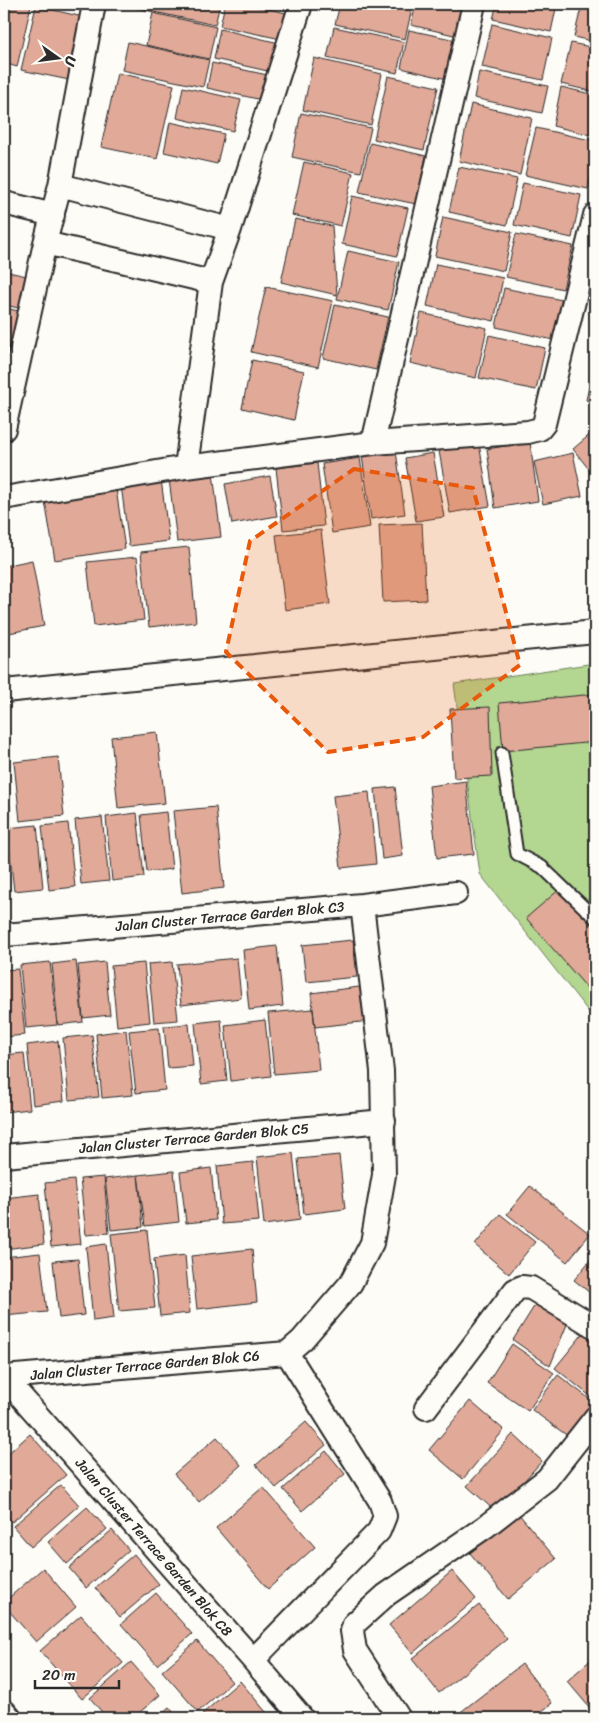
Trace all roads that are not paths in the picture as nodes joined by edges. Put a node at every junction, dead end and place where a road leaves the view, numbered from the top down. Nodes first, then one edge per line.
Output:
1 (94, 4) edge
2 (301, 4) edge
3 (474, 4) edge
4 (60, 185) junction
5 (4, 203) edge
6 (53, 215) junction
7 (595, 215) edge
8 (230, 229) junction
9 (45, 242) junction
10 (210, 282) junction
11 (4, 429) edge
12 (373, 443) junction
13 (186, 467) junction
14 (4, 498) edge
15 (595, 632) edge
16 (4, 691) edge
17 (502, 753) dead end
18 (456, 893) dead end
19 (362, 905) junction
20 (595, 918) edge
21 (4, 935) edge
22 (384, 1121) junction
23 (4, 1156) edge
24 (595, 1327) edge
25 (286, 1353) junction
26 (4, 1377) edge
27 (426, 1408) dead end
28 (595, 1418) edge
29 (253, 1660) junction
30 (4, 1711) edge
31 (10, 1718) edge
32 (302, 1718) edge
33 (399, 1718) edge

1 - 4 street
2 - 8 street
3 - 12 street
4 - 6 street
4 - 8 street
5 - 6 street
6 - 9 street
7 - 12 street
8 - 10 street
9 - 10 street
9 - 11 street
10 - 13 street
12 - 13 street
13 - 14 street
15 - 16 street
17 - 20 lane
18 - 19 street, Jalan Cluster Terrace Garden Blok C3
19 - 21 street, Jalan Cluster Terrace Garden Blok C3
19 - 22 street
22 - 23 street, Jalan Cluster Terrace Garden Blok C5
22 - 25 street
24 - 27 street
25 - 26 street, Jalan Cluster Terrace Garden Blok C6
25 - 29 street
26 - 29 street, Jalan Cluster Terrace Garden Blok C8
28 - 33 street
29 - 32 street, Jalan Cluster Terrace Garden Blok C8
30 - 31 street

